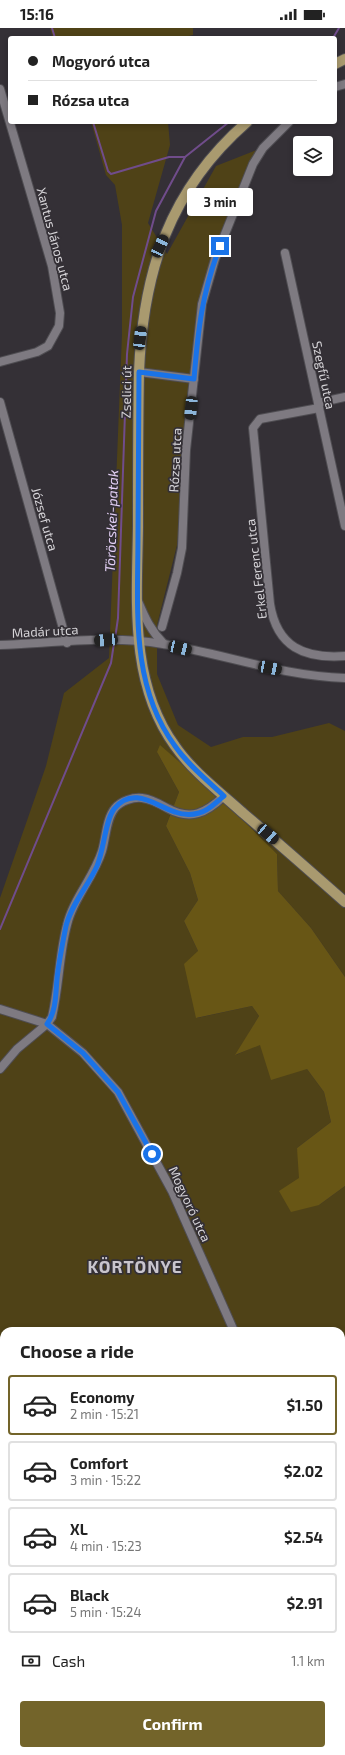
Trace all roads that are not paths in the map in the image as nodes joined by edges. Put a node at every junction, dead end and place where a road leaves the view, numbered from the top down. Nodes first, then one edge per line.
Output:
1 (0, 89) edge
2 (4, 116) edge
3 (245, 124) edge
4 (287, 124) edge
5 (285, 253) dead end
6 (0, 362) edge
7 (139, 372) junction
8 (194, 379) junction
9 (345, 397) edge
10 (0, 402) edge
11 (319, 405) junction
12 (345, 526) edge
13 (137, 598) junction
14 (162, 628) dead end
15 (139, 641) junction
16 (67, 643) junction
17 (164, 644) junction
18 (0, 646) edge
19 (345, 656) edge
20 (345, 678) edge
21 (224, 796) junction
22 (345, 902) edge
23 (0, 1009) edge
24 (47, 1024) junction
25 (0, 1069) edge
26 (232, 1327) edge

1 - 2 street, Xantus János utca
2 - 6 street, Xantus János utca
3 - 7 main road, Zselici út
4 - 8 street, Rózsa utca
5 - 11 street, Szegfű utca
7 - 8 street
7 - 13 main road, Zselici út
8 - 14 street, Rózsa utca
9 - 11 street
10 - 16 street, József utca
11 - 12 street, Szegfű utca
11 - 19 street, Erkel Ferenc utca
13 - 15 main road, Zselici út
13 - 17 street
15 - 16 street, Madár utca
15 - 17 street, Madár utca
15 - 21 main road, Zselici út
16 - 18 street, Madár utca
17 - 20 street, Madár utca
21 - 22 main road, Zselici út
21 - 24 street
23 - 24 street
24 - 25 street
24 - 26 street, Mogyoró utca

